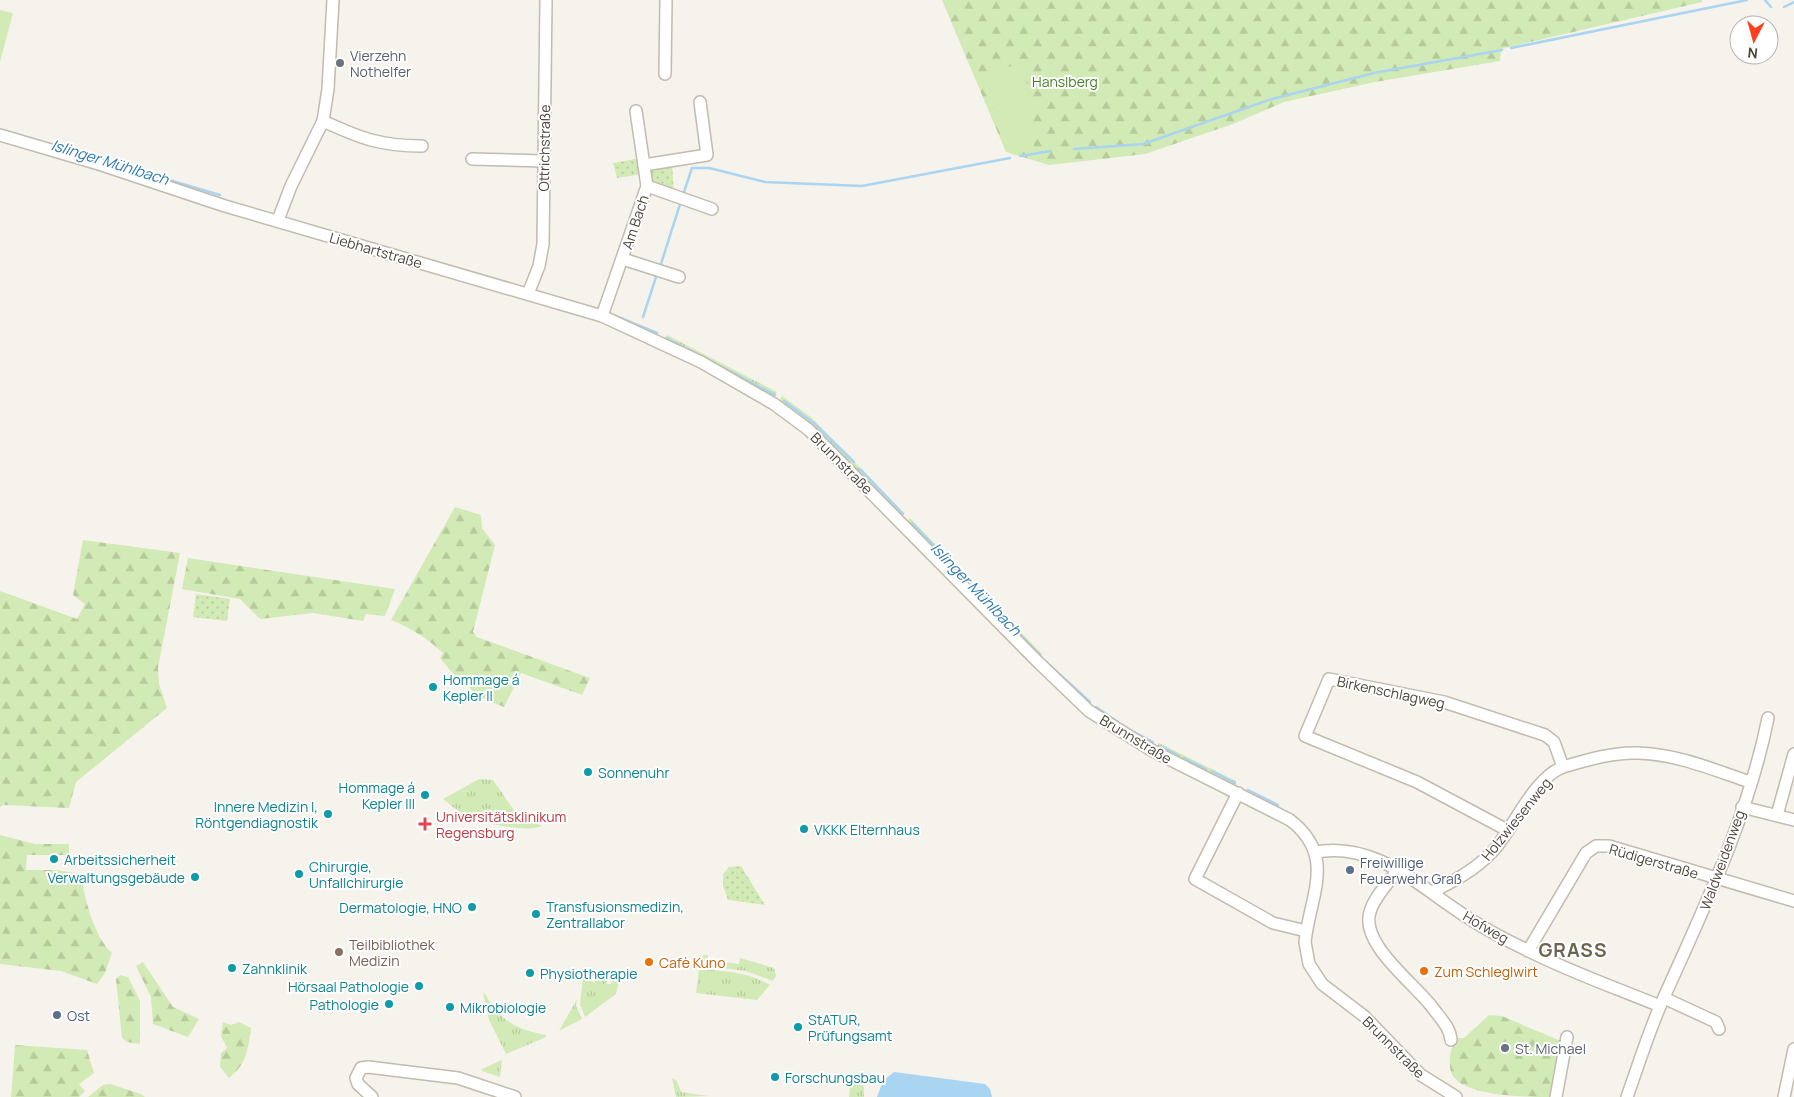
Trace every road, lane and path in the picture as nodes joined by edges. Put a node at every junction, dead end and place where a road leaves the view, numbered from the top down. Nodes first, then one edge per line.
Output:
1 (333, 0) edge
2 (546, 0) edge
3 (666, 0) edge
4 (665, 74) dead end
5 (700, 102) dead end
6 (636, 111) dead end
7 (323, 121) junction
8 (0, 135) edge
9 (422, 146) dead end
10 (472, 160) dead end
11 (544, 161) junction
12 (644, 165) junction
13 (647, 186) junction
14 (712, 209) dead end
15 (278, 220) junction
16 (623, 258) junction
17 (679, 277) dead end
18 (528, 294) junction
19 (603, 313) junction
20 (743, 387) joint
21 (1768, 718) dead end
22 (1794, 754) edge
23 (1563, 767) junction
24 (1750, 782) junction
25 (1238, 793) junction
26 (1742, 807) junction
27 (1777, 815) junction
28 (1794, 820) edge
29 (1506, 830) junction
30 (1315, 852) junction
31 (1398, 870) junction
32 (1717, 879) junction
33 (1432, 892) junction
34 (1794, 900) edge
35 (1306, 931) junction
36 (1528, 951) junction
37 (1662, 1002) junction
38 (1719, 1029) dead end
39 (1567, 1037) dead end
40 (1451, 1040) dead end
41 (1794, 1050) edge
42 (372, 1097) edge
43 (515, 1097) edge
44 (1456, 1097) edge
45 (1556, 1097) edge
46 (1627, 1097) edge
47 (1784, 1097) edge

1 - 7 street
2 - 11 street, Ottrichstraße
3 - 4 street
5 - 12 street
6 - 12 street, Am Bach
7 - 9 street
7 - 15 street
8 - 15 street, Liebhartstraße
10 - 11 street
11 - 18 street, Ottrichstraße
12 - 13 street, Am Bach
13 - 14 street, Am Bach
13 - 16 street, Am Bach
15 - 18 street, Liebhartstraße
16 - 17 street, Am Bach
16 - 19 street, Am Bach
18 - 19 street, Liebhartstraße
19 - 20 street, Liebhartstraße
20 - 25 street, Brunnstraße
21 - 24 street, Waldweidenweg
22 - 27 street
23 - 24 street, Holzwiesenweg
23 - 29 street, Holzwiesenweg
23 - 29 street, Birkenschlagweg
24 - 26 street, Waldweidenweg
25 - 30 street, Brunnstraße
25 - 35 street
26 - 27 street
26 - 32 street, Waldweidenweg
27 - 28 street
29 - 33 street, Holzwiesenweg
30 - 31 street, Hofweg
30 - 35 street, Brunnstraße
31 - 33 street, Hofweg
31 - 40 street
32 - 34 street
32 - 36 street, Rüdigerstraße
32 - 37 street, Waldweidenweg
33 - 36 street, Hofweg
35 - 44 street, Brunnstraße
36 - 37 street, Hofweg
37 - 38 street
37 - 46 street, Waldweidenweg
39 - 45 street
41 - 47 street
42 - 43 street

